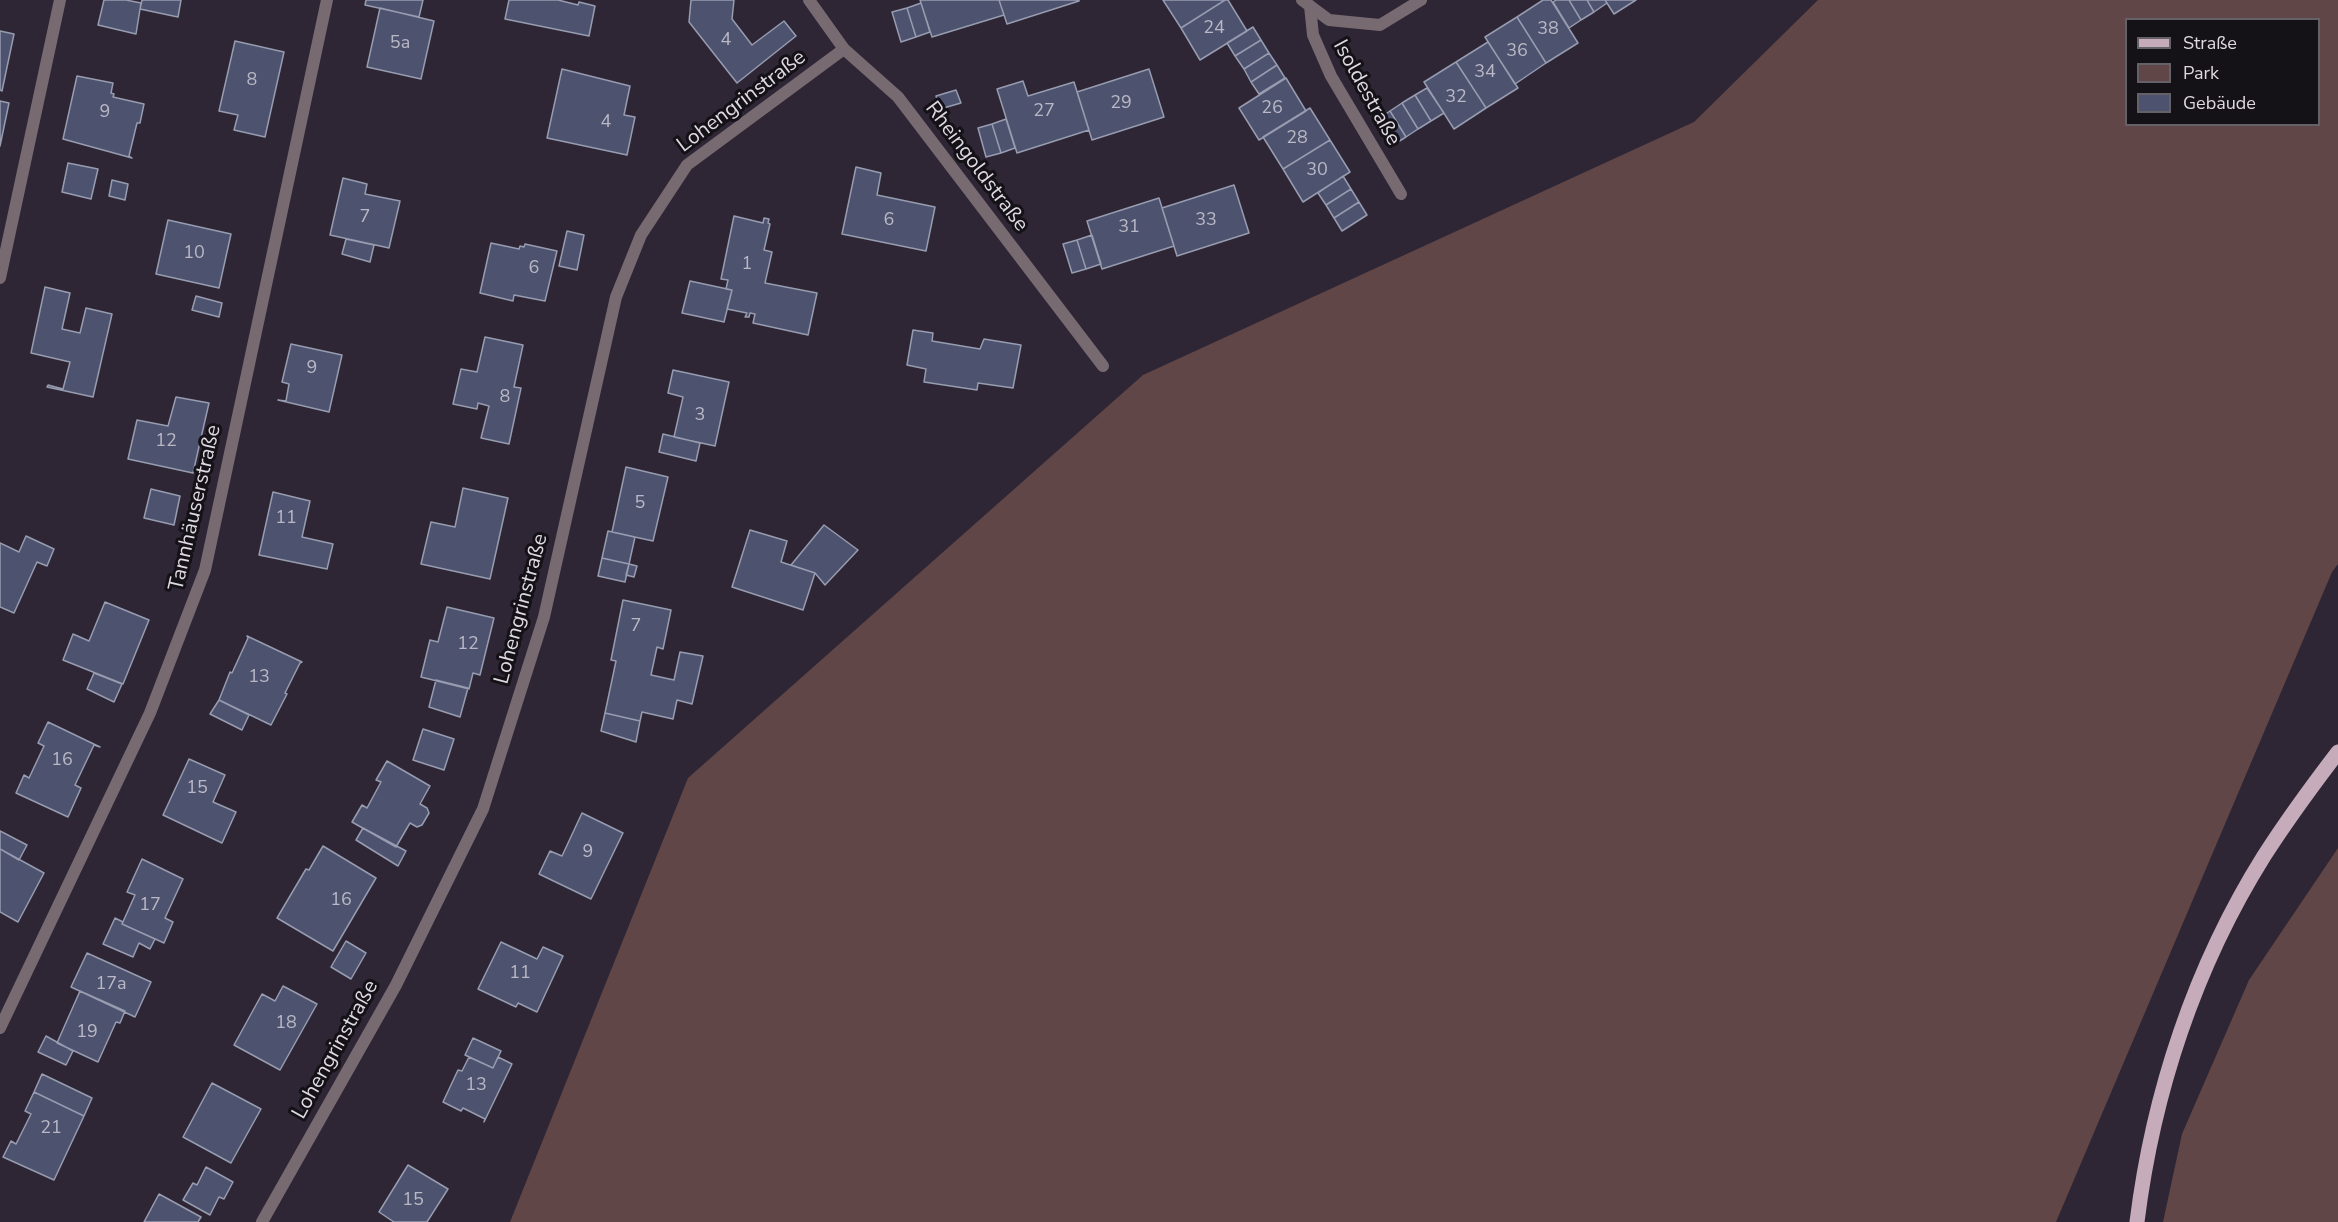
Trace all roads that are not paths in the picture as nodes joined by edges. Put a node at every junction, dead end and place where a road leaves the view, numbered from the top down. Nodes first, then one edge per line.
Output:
1 (60, 0) edge
2 (327, 0) edge
3 (809, 0) edge
4 (1421, 0) edge
5 (1306, 3) edge
6 (844, 49) junction
7 (1401, 194) dead end
8 (0, 278) edge
9 (1103, 366) dead end
10 (2338, 752) edge
11 (0, 1028) edge
12 (262, 1222) edge
13 (2137, 1222) edge

1 - 8 street
2 - 11 street, Tannhäuserstraße
3 - 6 street, Rheingoldstraße
4 - 5 street, Isoldestraße
5 - 7 street, Isoldestraße
6 - 9 street, Rheingoldstraße
6 - 12 street, Lohengrinstraße
10 - 13 main road

